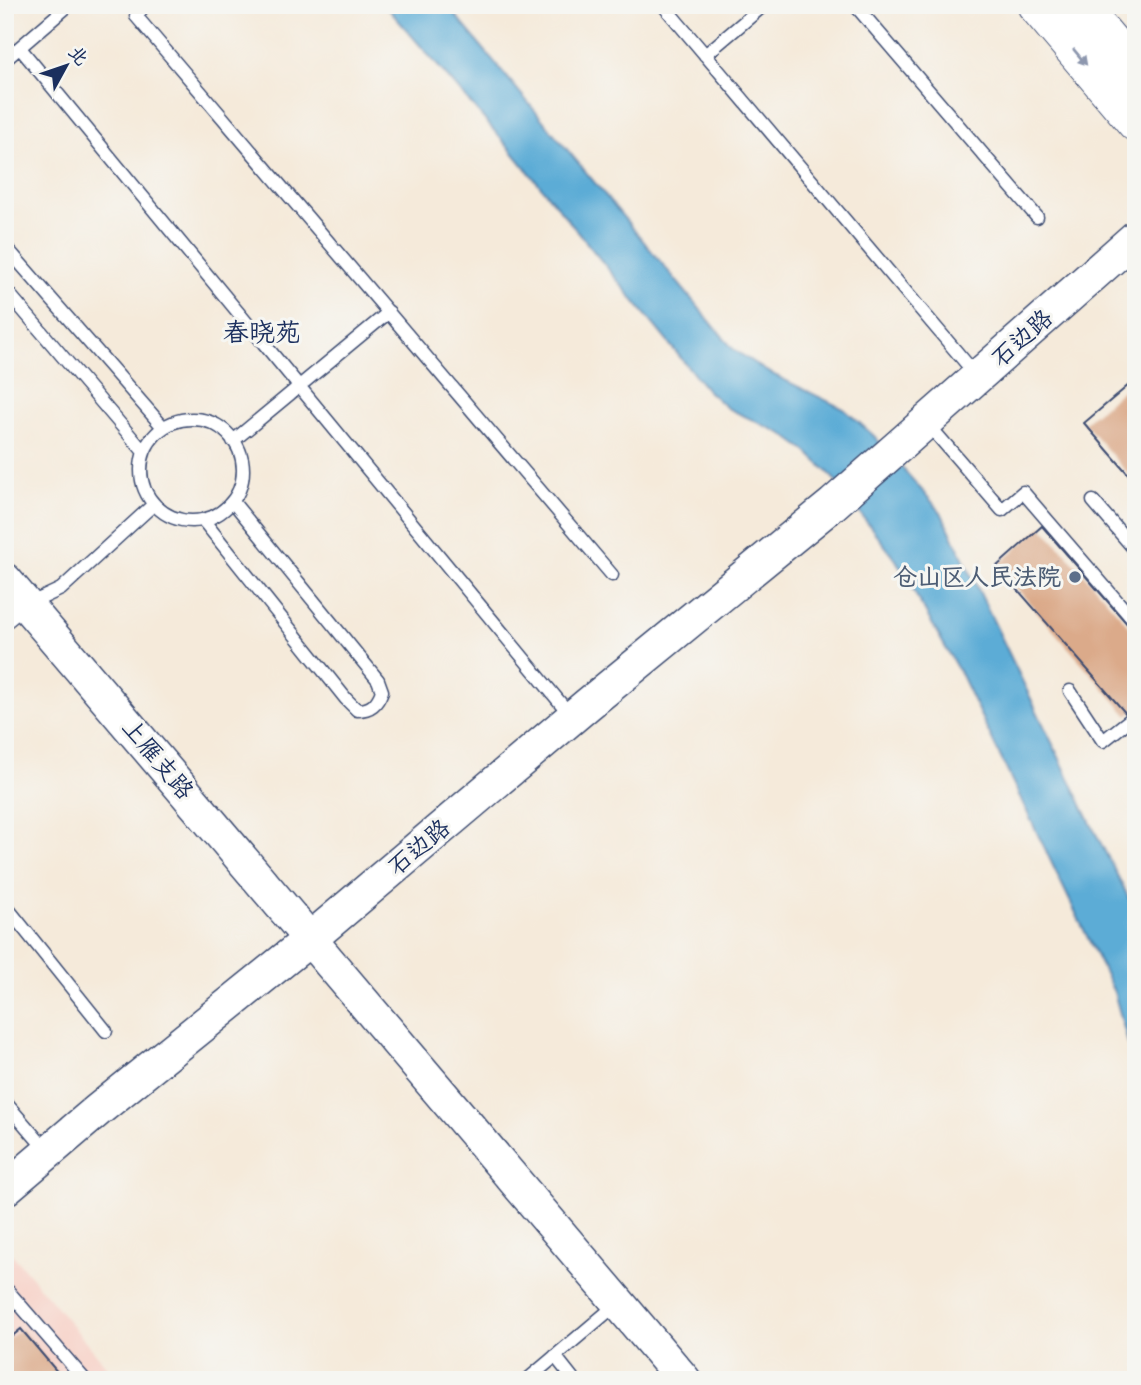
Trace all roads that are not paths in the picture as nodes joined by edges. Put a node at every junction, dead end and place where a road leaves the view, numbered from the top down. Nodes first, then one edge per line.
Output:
1 (69, 5) edge
2 (145, 5) edge
3 (663, 5) edge
4 (764, 5) edge
5 (855, 5) edge
6 (1036, 5) edge
7 (1079, 5) edge
8 (20, 48) junction
9 (705, 55) junction
10 (5, 60) edge
11 (1136, 72) edge
12 (1136, 123) edge
13 (1037, 217) dead end
14 (1136, 237) edge
15 (5, 246) edge
16 (5, 289) edge
17 (388, 312) junction
18 (978, 377) junction
19 (298, 387) junction
20 (163, 427) junction
21 (918, 431) junction
22 (233, 441) junction
23 (144, 452) junction
24 (1093, 501) dead end
25 (233, 502) junction
26 (153, 505) junction
27 (203, 520) junction
28 (1136, 551) edge
29 (612, 575) dead end
30 (5, 580) edge
31 (1131, 608) edge
32 (16, 614) edge
33 (1136, 623) edge
34 (1070, 691) dead end
35 (1136, 715) edge
36 (573, 717) junction
37 (5, 905) edge
38 (310, 939) junction
39 (106, 1031) dead end
40 (5, 1102) edge
41 (48, 1153) junction
42 (6, 1186) edge
43 (5, 1291) edge
44 (618, 1303) junction
45 (555, 1356) junction
46 (85, 1380) edge
47 (527, 1380) edge
48 (574, 1380) edge
49 (684, 1380) edge

1 - 8 lane
2 - 17 lane
3 - 9 lane
4 - 9 lane
5 - 13 lane
6 -> 12 main road
7 - 11 main road
8 - 10 lane
8 - 19 lane
9 - 18 lane
14 - 18 street, 石边路
15 - 20 lane
16 - 23 lane
17 - 19 lane
17 - 29 lane
18 - 21 street, 石边路
19 - 22 lane
19 - 36 lane
20 - 22 lane
20 - 23 lane
21 - 31 lane
21 - 36 street, 石边路
22 - 25 lane
23 - 26 lane
24 - 28 lane
25 - 27 lane
25 - 27 lane
26 - 27 lane
26 - 32 lane
30 - 32 street, 上雁支路
31 - 33 lane
32 - 38 street, 上雁支路
34 - 35 lane
36 - 38 street, 石边路
37 - 39 lane
38 - 41 street, 石边路
38 - 44 street, 上雁支路
40 - 41 lane
41 - 42 street, 石边路
43 - 46 lane
44 - 45 lane
44 - 49 street, 上雁支路
45 - 47 lane
45 - 48 lane

